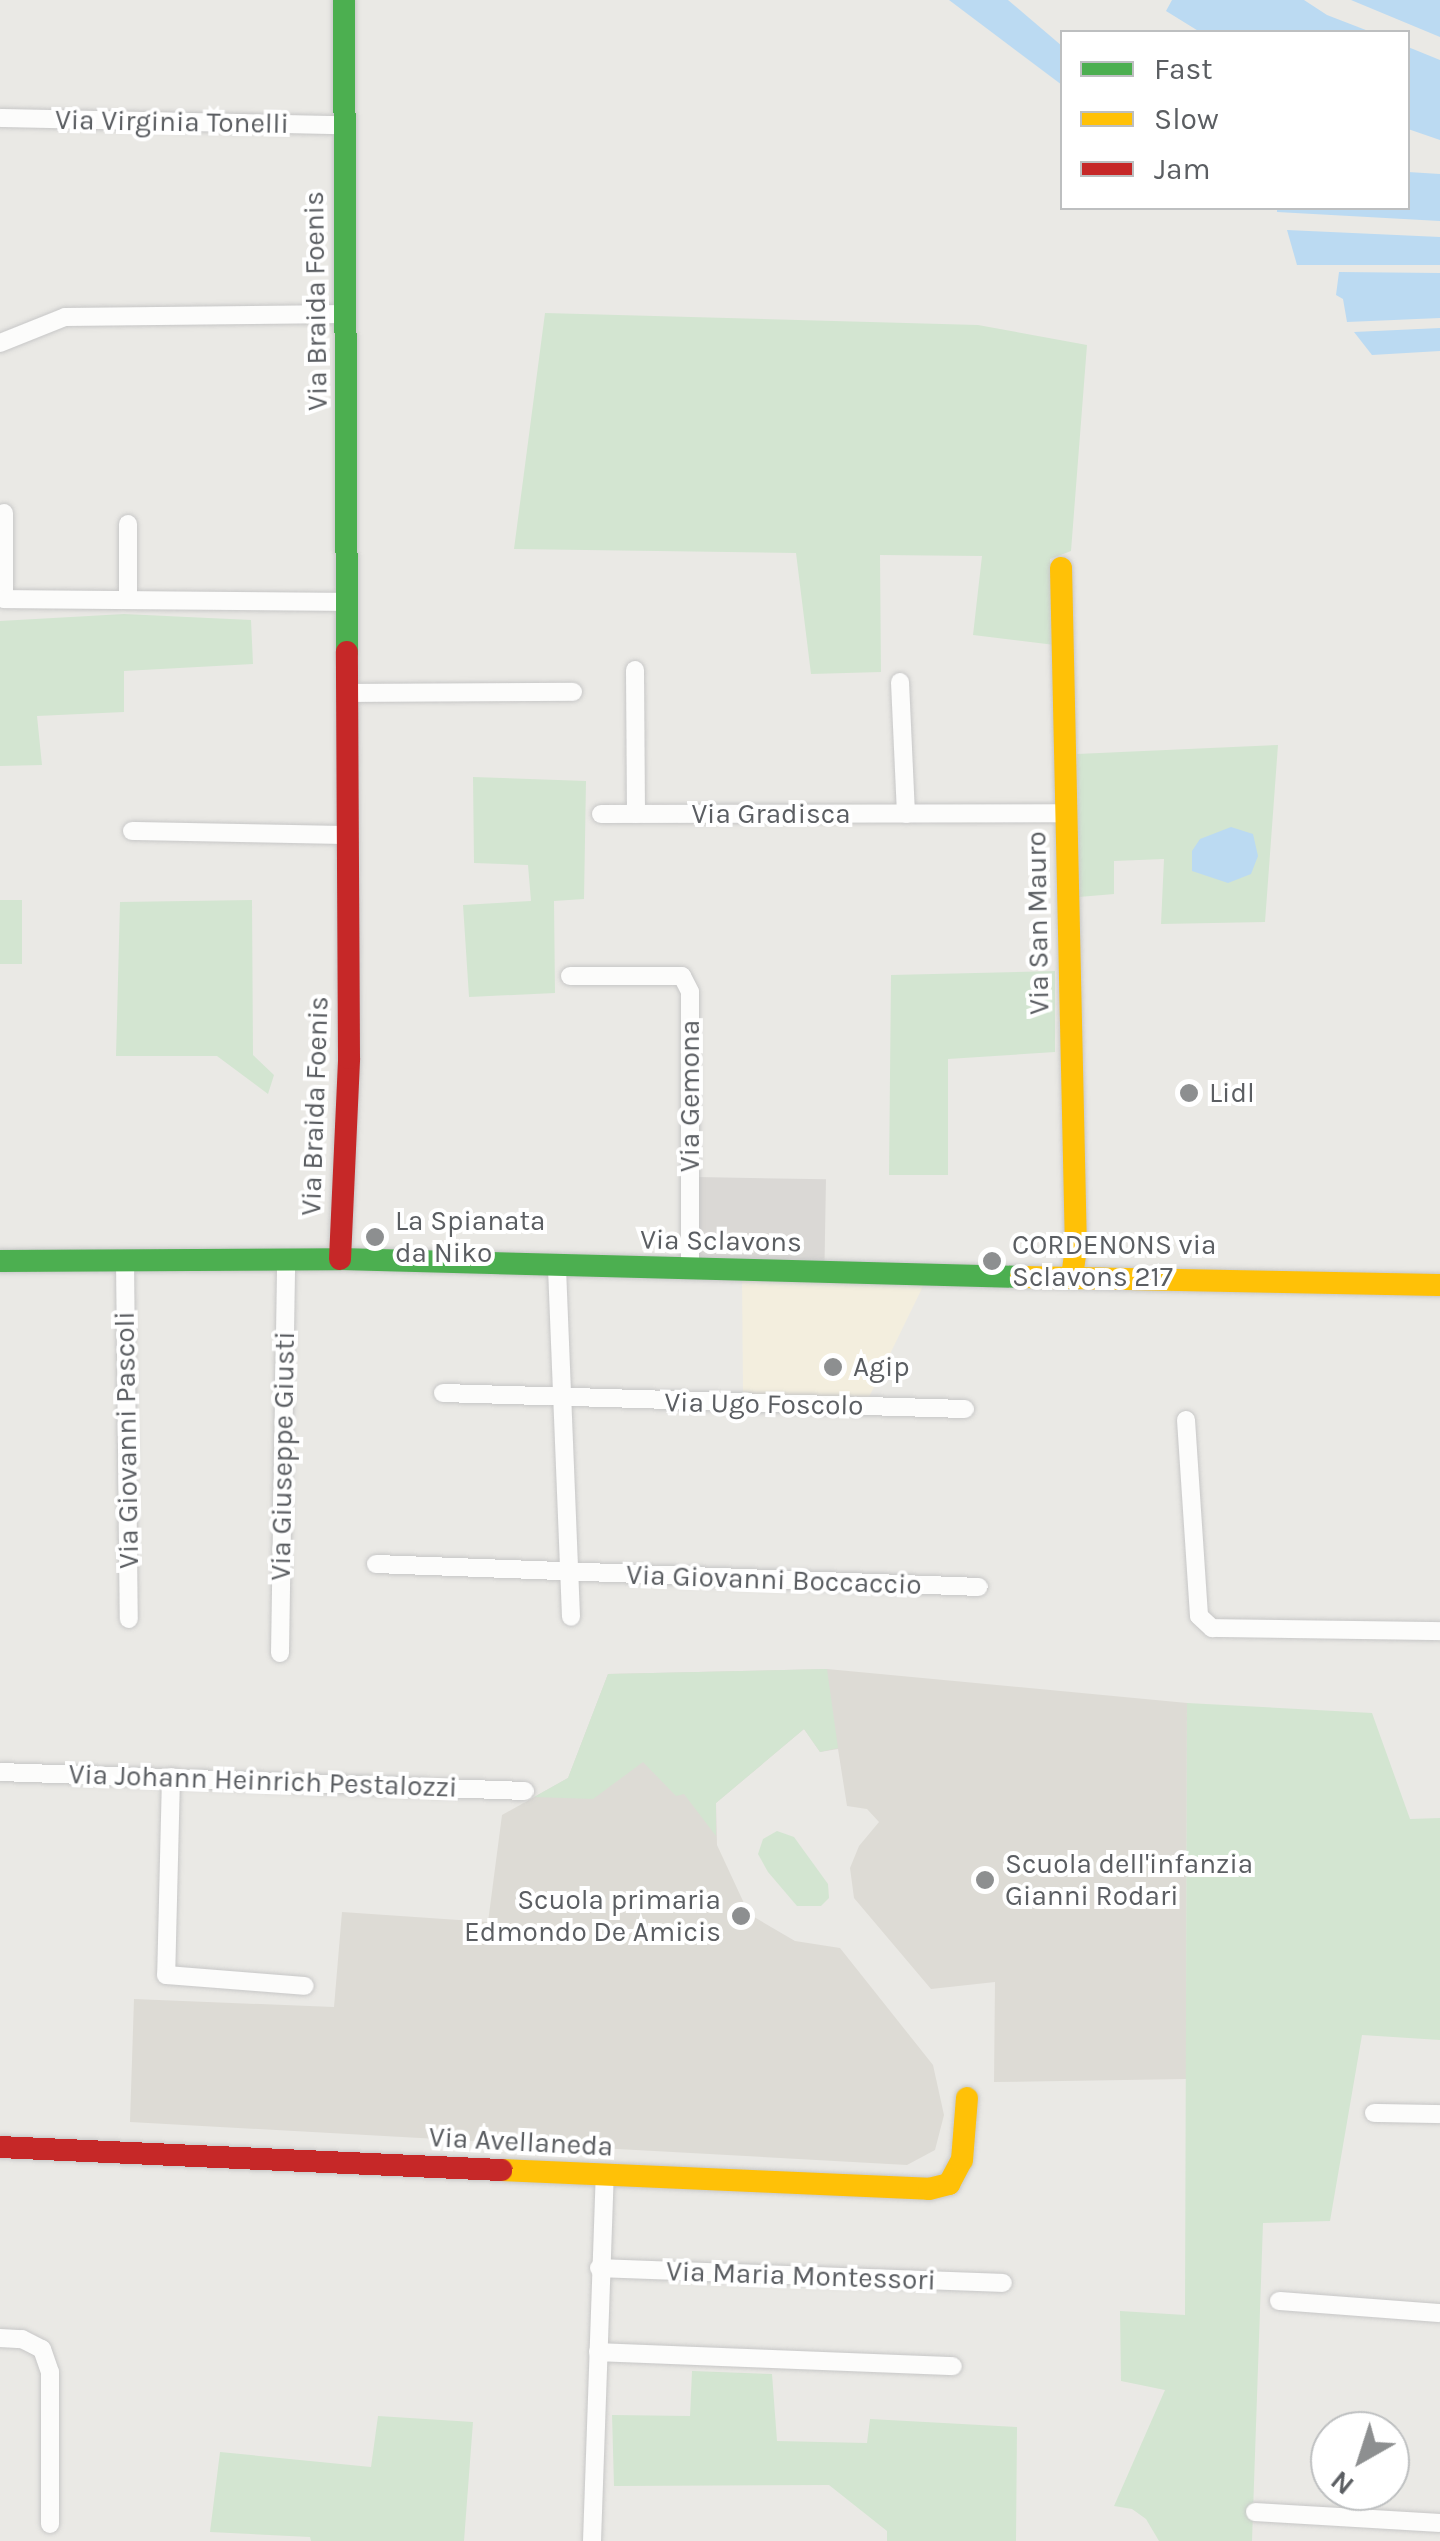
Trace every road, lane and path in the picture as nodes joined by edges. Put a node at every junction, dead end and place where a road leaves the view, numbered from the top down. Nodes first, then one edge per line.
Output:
1 (344, 0) edge
2 (0, 118) edge
3 (344, 125) junction
4 (345, 314) junction
5 (0, 343) edge
6 (4, 513) dead end
7 (128, 524) dead end
8 (1062, 568) dead end
9 (128, 600) junction
10 (348, 602) junction
11 (636, 670) dead end
12 (900, 682) dead end
13 (573, 692) dead end
14 (349, 693) junction
15 (600, 814) dead end
16 (636, 814) junction
17 (906, 814) junction
18 (1066, 814) junction
19 (132, 831) dead end
20 (348, 835) junction
21 (570, 976) dead end
22 (340, 1259) junction
23 (124, 1260) junction
24 (286, 1260) junction
25 (0, 1261) edge
26 (558, 1268) junction
27 (690, 1270) junction
28 (1072, 1278) junction
29 (1440, 1285) edge
30 (443, 1393) dead end
31 (564, 1399) junction
32 (965, 1409) dead end
33 (1186, 1420) dead end
34 (376, 1564) dead end
35 (570, 1574) junction
36 (979, 1586) dead end
37 (571, 1616) dead end
38 (128, 1619) dead end
39 (1440, 1630) edge
40 (280, 1653) dead end
41 (0, 1772) edge
42 (171, 1777) junction
43 (525, 1791) dead end
44 (306, 1986) dead end
45 (967, 2098) dead end
46 (1374, 2113) dead end
47 (1440, 2114) edge
48 (0, 2147) edge
49 (605, 2177) junction
50 (599, 2268) junction
51 (1003, 2283) dead end
52 (1279, 2301) dead end
53 (1440, 2312) edge
54 (0, 2338) edge
55 (598, 2352) junction
56 (952, 2366) dead end
57 (1255, 2512) dead end
58 (1440, 2522) edge
59 (50, 2524) dead end
60 (592, 2541) edge

1 - 3 street, Via Braida Foenis
2 - 3 street, Via Virginia Tonelli
3 - 4 street, Via Braida Foenis
4 - 5 street
4 - 10 street, Via Braida Foenis
6 - 9 street
7 - 9 street
8 - 18 street, Via San Mauro
9 - 10 street
10 - 14 street, Via Braida Foenis
11 - 16 street
12 - 17 street
13 - 14 street
14 - 20 street, Via Braida Foenis
15 - 16 street, Via Gradisca
16 - 17 street, Via Gradisca
17 - 18 street, Via Gradisca
18 - 28 street, Via San Mauro
19 - 20 street
20 - 22 street, Via Braida Foenis
21 - 27 street, Via Gemona
22 - 24 street, Via Sclavons
22 - 26 street, Via Sclavons
23 - 24 street, Via Sclavons
23 - 25 street, Via Sclavons
23 - 38 street, Via Giovanni Pascoli
24 - 40 street, Via Giuseppe Giusti
26 - 27 street, Via Sclavons
26 - 31 street
27 - 28 street, Via Sclavons
28 - 29 street, Via Sclavons
30 - 31 street
31 - 32 street, Via Ugo Foscolo
31 - 35 street
33 - 39 street
34 - 35 street, Via Giovanni Boccaccio
35 - 36 street, Via Giovanni Boccaccio
35 - 37 street
41 - 42 street, Via Johann Heinrich Pestalozzi
42 - 43 street, Via Johann Heinrich Pestalozzi
42 - 44 street
45 - 49 street, Via Avellaneda
46 - 47 street
48 - 49 street, Via Avellaneda
49 - 50 street
50 - 51 street, Via Maria Montessori
50 - 55 street
52 - 53 street
54 - 59 street
55 - 56 street
55 - 60 street
57 - 58 street

